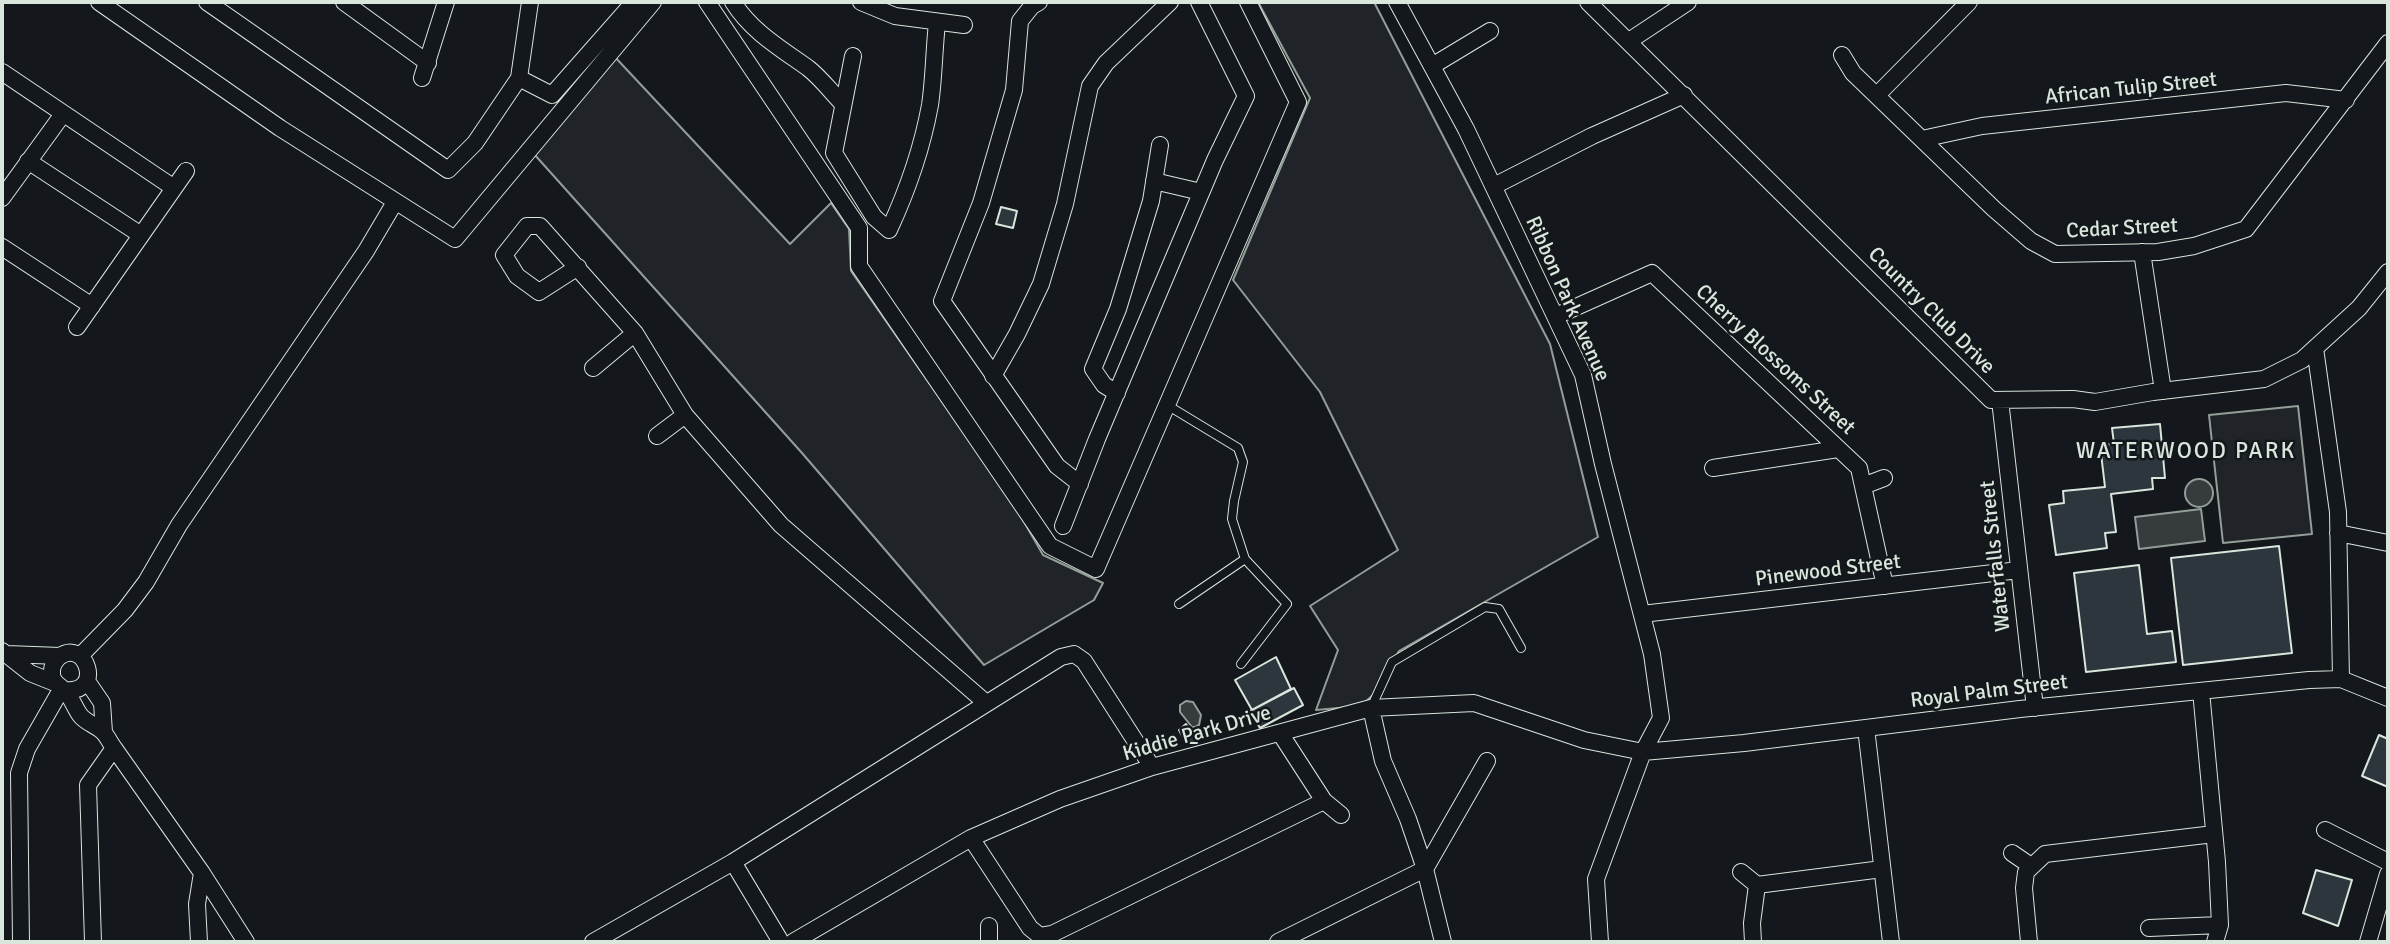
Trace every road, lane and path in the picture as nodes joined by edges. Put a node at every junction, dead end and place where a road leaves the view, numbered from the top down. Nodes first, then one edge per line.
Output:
1 (99, 2) edge
2 (207, 2) edge
3 (344, 2) edge
4 (446, 2) edge
5 (530, 2) edge
6 (634, 2) edge
7 (653, 2) edge
8 (707, 2) edge
9 (733, 2) edge
10 (861, 2) edge
11 (1039, 2) edge
12 (1170, 2) edge
13 (1199, 2) edge
14 (1248, 2) edge
15 (1397, 2) edge
16 (1588, 2) edge
17 (1688, 2) edge
18 (1969, 2) edge
19 (937, 23) junction
20 (964, 25) dead end
21 (1490, 32) dead end
22 (1629, 41) junction
23 (2388, 43) edge
24 (1842, 55) dead end
25 (853, 56) dead end
26 (1432, 66) junction
27 (2, 72) edge
28 (519, 78) junction
29 (1684, 95) junction
30 (1877, 95) junction
31 (2346, 100) junction
32 (843, 104) junction
33 (63, 114) junction
34 (1922, 139) junction
35 (1160, 145) dead end
36 (29, 161) junction
37 (186, 171) dead end
38 (1154, 181) junction
39 (1494, 186) junction
40 (174, 188) junction
41 (1202, 192) junction
42 (2, 198) edge
43 (395, 202) junction
44 (141, 235) junction
45 (2, 247) edge
46 (2142, 252) junction
47 (578, 267) junction
48 (2388, 272) edge
49 (92, 306) junction
50 (1556, 316) junction
51 (78, 327) dead end
52 (635, 333) junction
53 (2315, 348) junction
54 (593, 368) dead end
55 (993, 376) junction
56 (2163, 391) junction
57 (1117, 393) junction
58 (2000, 400) junction
59 (1167, 405) junction
60 (685, 415) junction
61 (657, 436) dead end
62 (1838, 449) junction
63 (1713, 468) dead end
64 (1884, 478) dead end
65 (1080, 484) junction
66 (1863, 486) junction
67 (1063, 526) dead end
68 (2338, 533) junction
69 (2388, 543) edge
70 (1245, 559) junction
71 (2019, 570) junction
72 (1885, 586) junction
73 (1179, 604) dead end
74 (1642, 614) junction
75 (1521, 648) dead end
76 (4, 653) edge
77 (60, 656) junction
78 (80, 656) junction
79 (1241, 664) dead end
80 (2341, 679) junction
81 (86, 681) junction
82 (61, 687) junction
83 (2201, 691) junction
84 (2388, 698) edge
85 (985, 702) junction
86 (1371, 708) junction
87 (2035, 708) junction
88 (1866, 729) junction
89 (104, 732) junction
90 (1280, 733) junction
91 (114, 748) junction
92 (1643, 752) junction
93 (1487, 761) dead end
94 (1152, 767) junction
95 (19, 781) junction
96 (2, 791) edge
97 (1324, 801) junction
98 (1341, 816) dead end
99 (2325, 830) dead end
100 (2214, 834) junction
101 (971, 838) junction
102 (2012, 853) dead end
103 (733, 862) junction
104 (2388, 862) edge
105 (2031, 866) junction
106 (1425, 869) junction
107 (1882, 869) junction
108 (1741, 872) dead end
109 (202, 873) junction
110 (2388, 874) edge
111 (1757, 885) junction
112 (2220, 925) junction
113 (2149, 928) dead end
114 (1307, 935) edge
115 (21, 942) edge
116 (93, 942) edge
117 (199, 942) edge
118 (246, 942) edge
119 (593, 942) edge
120 (781, 942) edge
121 (793, 942) edge
122 (1278, 942) edge
123 (1443, 942) edge
124 (1600, 942) edge
125 (1753, 942) edge
126 (1891, 942) edge
127 (2029, 942) edge
128 (2215, 942) edge
129 (2368, 942) edge

1 - 43 street
2 - 28 street
3 - 4 street
5 - 28 street
6 - 28 street
7 - 43 street
8 - 59 street
9 - 32 street
10 - 19 street
11 - 55 street
12 - 55 street
13 - 41 street
14 - 59 street
15 - 26 street, Ribbon Park Avenue
16 - 22 street, Country Club Drive
17 - 22 street
18 - 30 street
19 - 20 street
19 - 32 street
21 - 26 street
22 - 29 street, Country Club Drive
23 - 31 street, Cedar Street
24 - 30 street, Cedar Street
25 - 32 street
26 - 39 street, Ribbon Park Avenue
27 - 33 street
29 - 39 street
29 - 58 street, Country Club Drive
30 - 34 street, Cedar Street
31 - 34 street, African Tulip Street
31 - 46 street, Cedar Street
33 - 36 street
33 - 40 street
34 - 46 street, Cedar Street
35 - 38 street
36 - 42 street
36 - 44 street
37 - 40 street
38 - 41 street
38 - 57 street
39 - 50 street, Ribbon Park Avenue
40 - 44 street
41 - 57 street
43 - 78 street
44 - 49 street
45 - 49 street
46 - 56 street
47 - 47 street
47 - 52 street
48 - 53 street, Country Club Drive
49 - 51 street
50 - 62 street, Cherry Blossoms Street
50 - 74 street, Ribbon Park Avenue
52 - 54 street
52 - 60 street
53 - 56 street, Country Club Drive
53 - 68 street
55 - 65 street
56 - 58 street, Country Club Drive
57 - 65 street
58 - 71 street, Waterfalls Street
59 - 70 lane
60 - 61 street
60 - 85 street
62 - 63 street
62 - 66 street, Cherry Blossoms Street
64 - 66 street
65 - 67 street
66 - 72 street, Cherry Blossoms Street
68 - 69 street
68 - 80 street
70 - 73 lane
70 - 79 lane
71 - 72 street, Pinewood Street
71 - 87 street, Waterfalls Street
72 - 74 street, Pinewood Street
74 - 92 street, Ribbon Park Avenue
75 - 86 lane
76 - 77 street
76 - 82 street
77 - 78 street
77 - 82 street
78 - 81 street
80 - 83 street, Royal Palm Street
80 - 84 street
81 - 82 street
81 - 89 street
82 - 89 street
82 - 95 street
83 - 87 street, Royal Palm Street
83 - 100 street
85 - 94 street
85 - 103 street
86 - 90 street, Kiddie Park Drive
86 - 92 street, Kiddie Park Drive
86 - 106 street
87 - 88 street, Royal Palm Street
88 - 92 street, Royal Palm Street
88 - 107 street
89 - 91 street
90 - 94 street, Kiddie Park Drive
90 - 97 street
91 - 109 street
91 - 116 street
92 - 124 street, Ribbon Park Avenue
93 - 106 street
94 - 101 street, Kiddie Park Drive
95 - 96 street
95 - 115 street
97 - 98 street
97 - 101 street
99 - 104 street
100 - 105 street
100 - 112 street
101 - 121 street, Kiddie Park Drive
102 - 105 street
103 - 119 street
103 - 120 street
105 - 127 street
106 - 114 street
106 - 123 street
107 - 111 street
107 - 126 street
108 - 111 street
109 - 117 street
109 - 118 street
110 - 129 street
111 - 125 street
112 - 113 street
112 - 128 street
114 - 122 street

